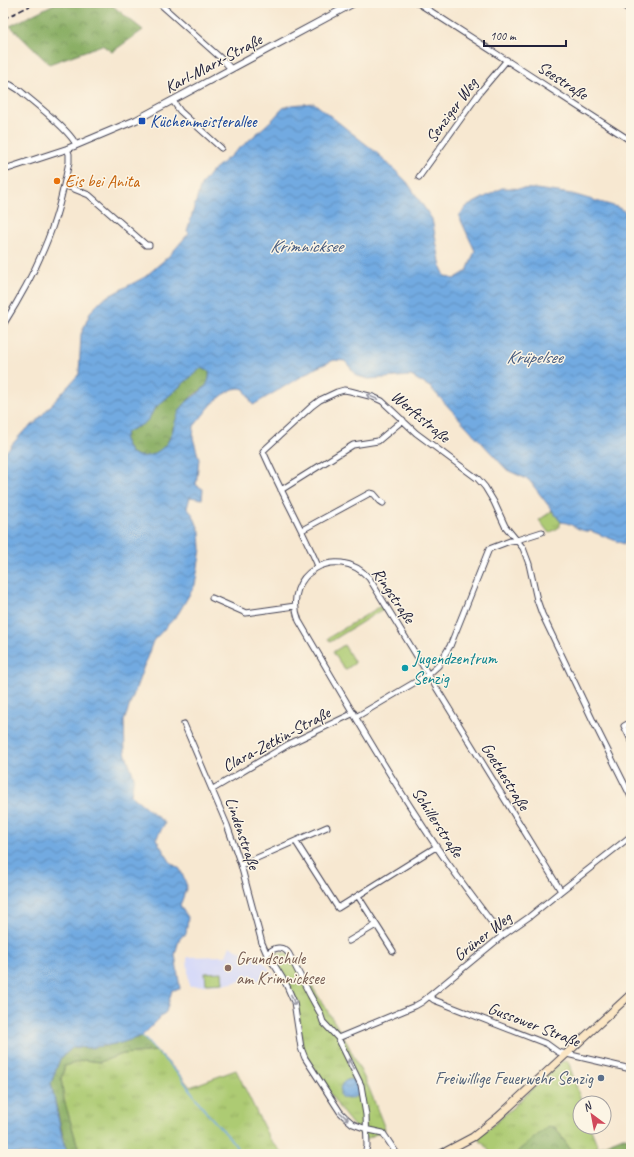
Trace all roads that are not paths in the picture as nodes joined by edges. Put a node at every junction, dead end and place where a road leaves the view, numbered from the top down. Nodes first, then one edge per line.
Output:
1 (159, 3) edge
2 (354, 3) edge
3 (418, 3) edge
4 (620, 3) edge
5 (631, 11) edge
6 (507, 60) junction
7 (231, 69) junction
8 (3, 83) edge
9 (173, 101) junction
10 (631, 141) edge
11 (76, 145) junction
12 (221, 148) dead end
13 (67, 149) junction
14 (3, 170) edge
15 (419, 177) dead end
16 (64, 185) junction
17 (149, 245) dead end
18 (5, 318) edge
19 (3, 325) edge
20 (403, 420) junction
21 (281, 490) junction
22 (383, 502) dead end
23 (302, 530) junction
24 (542, 532) dead end
25 (517, 540) junction
26 (318, 566) junction
27 (212, 598) dead end
28 (295, 606) junction
29 (429, 674) junction
30 (355, 715) junction
31 (631, 722) edge
32 (184, 724) dead end
33 (631, 740) edge
34 (213, 789) junction
35 (631, 798) edge
36 (327, 826) dead end
37 (631, 836) edge
38 (296, 842) junction
39 (436, 846) junction
40 (240, 865) junction
41 (561, 890) junction
42 (358, 896) junction
43 (376, 924) junction
44 (502, 936) junction
45 (349, 941) dead end
46 (393, 951) dead end
47 (267, 954) junction
48 (631, 994) edge
49 (429, 996) junction
50 (338, 1038) junction
51 (565, 1054) junction
52 (631, 1069) edge
53 (366, 1128) junction
54 (365, 1154) edge
55 (397, 1154) edge
56 (440, 1154) edge

1 - 7 street
2 - 7 street, Karl-Marx-Straße
3 - 6 street, Seestraße
4 - 5 street
6 - 10 street, Seestraße
6 - 15 street, Senziger Weg
7 - 9 street, Karl-Marx-Straße
8 - 11 street
9 - 11 street, Karl-Marx-Straße
9 - 12 street
11 - 13 street, Karl-Marx-Straße
13 - 14 street, Karl-Marx-Straße
13 - 16 street
16 - 17 street
16 - 18 street
18 - 19 street
20 - 21 street
20 -> 21 street, Werftstraße
20 - 25 street, Werftstraße
21 - 23 street
22 - 23 street
23 - 26 street
24 - 25 street
25 - 29 street
25 - 35 street, Werftstraße
26 - 28 street
26 - 29 street, Ringstraße
27 - 28 street
28 - 30 street
29 - 30 street, Clara-Zetkin-Straße
29 - 41 street, Goethestraße
30 - 34 street, Clara-Zetkin-Straße
30 - 39 street, Schillerstraße
31 - 33 street
32 - 34 street, Lindenstraße
34 - 40 street, Lindenstraße
36 - 38 street
37 - 41 street, Grüner Weg
38 - 40 street
38 - 42 street
39 - 42 street
39 - 44 street, Schillerstraße
40 - 47 street, Lindenstraße
41 - 44 street, Grüner Weg
42 - 43 street
43 - 45 street
43 - 46 street
44 - 49 street, Grüner Weg
47 - 50 street
47 -> 53 street, Lindenstraße
48 - 51 main road
49 - 50 street, Grüner Weg
49 - 51 street, Gussower Straße
53 -> 50 street
51 - 52 street, Gussower Straße
51 - 56 main road
53 - 54 street
53 - 55 street, Lindenstraße

